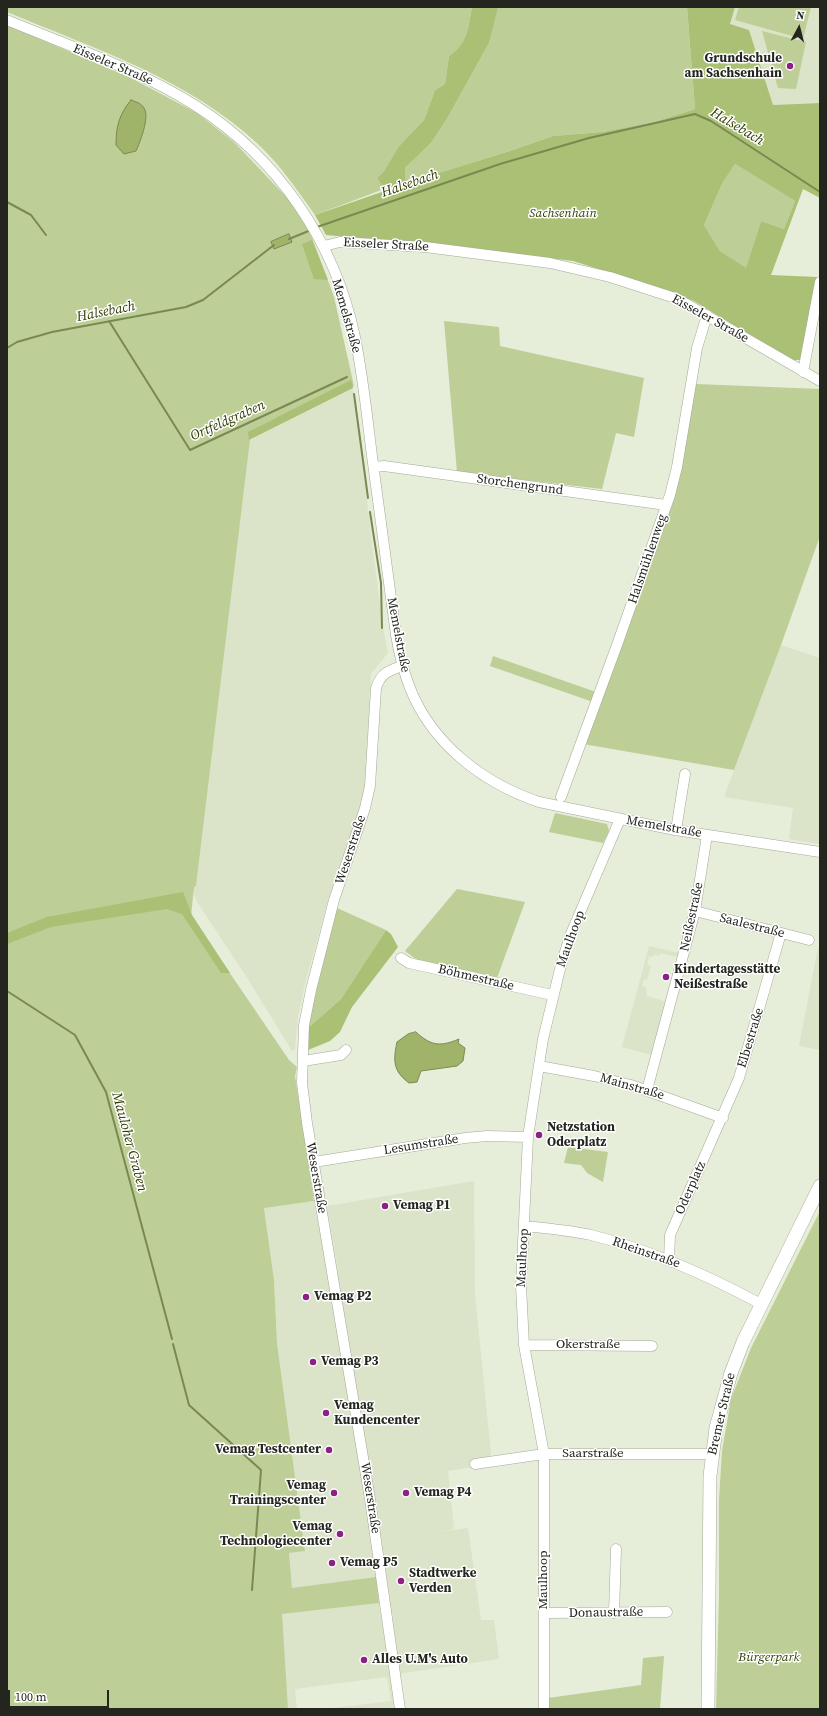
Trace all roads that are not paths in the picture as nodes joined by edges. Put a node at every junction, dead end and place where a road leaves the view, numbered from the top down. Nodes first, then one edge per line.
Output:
1 (7, 20) edge
2 (324, 246) junction
3 (819, 287) edge
4 (707, 315) junction
5 (803, 372) junction
6 (820, 381) edge
7 (374, 467) junction
8 (666, 505) junction
9 (402, 666) junction
10 (686, 774) dead end
11 (561, 797) dead end
12 (620, 820) junction
13 (676, 830) junction
14 (707, 835) junction
15 (820, 852) edge
16 (695, 911) junction
17 (781, 933) junction
18 (809, 940) dead end
19 (401, 958) dead end
20 (552, 995) junction
21 (346, 1050) dead end
22 (303, 1060) junction
23 (539, 1066) junction
24 (647, 1090) junction
25 (722, 1118) junction
26 (528, 1137) junction
27 (314, 1162) junction
28 (820, 1186) edge
29 (524, 1226) junction
30 (669, 1260) junction
31 (761, 1304) junction
32 (524, 1345) junction
33 (652, 1346) dead end
34 (544, 1454) junction
35 (712, 1454) junction
36 (475, 1464) dead end
37 (616, 1549) dead end
38 (667, 1612) dead end
39 (544, 1613) junction
40 (614, 1613) junction
41 (400, 1709) edge
42 (544, 1709) edge
43 (708, 1709) edge

1 - 2 street, Eisseler Straße
2 - 4 street, Eisseler Straße
2 - 7 street, Memelstraße
3 - 5 street
4 - 5 street, Eisseler Straße
4 - 8 street, Halsmühlenweg
5 - 6 street, Eisseler Straße
7 - 8 street, Storchengrund
7 - 9 street, Memelstraße
8 - 11 street, Halsmühlenweg
9 - 12 street, Memelstraße
9 - 22 street, Weserstraße
10 - 13 street
12 - 13 street, Memelstraße
12 - 20 street, Maulhoop
13 - 14 street, Memelstraße
14 - 15 street, Memelstraße
14 - 16 street, Neißestraße
16 - 17 street, Saalestraße
16 - 24 street, Neißestraße
17 - 18 street, Saalestraße
17 - 25 street, Elbestraße
19 - 20 street, Böhmestraße
20 - 23 street, Maulhoop
21 - 22 street
22 - 27 street, Weserstraße
23 - 24 street, Mainstraße
23 - 26 street, Maulhoop
24 - 25 street, Mainstraße
25 - 30 street, Oderplatz
26 - 27 street, Lesumstraße
26 - 29 street, Maulhoop
27 - 41 street, Weserstraße
28 - 31 main road, Bremer Straße
29 - 30 street, Rheinstraße
29 - 32 street, Maulhoop
30 - 31 street, Rheinstraße
31 - 35 main road, Bremer Straße
32 - 33 street, Okerstraße
32 - 34 street, Maulhoop
34 - 35 street, Saarstraße
34 - 36 street, Saarstraße
34 - 39 street, Maulhoop
35 - 43 main road, Bremer Straße
37 - 40 street
38 - 40 street, Donaustraße
39 - 40 street, Donaustraße
39 - 42 street, Maulhoop

